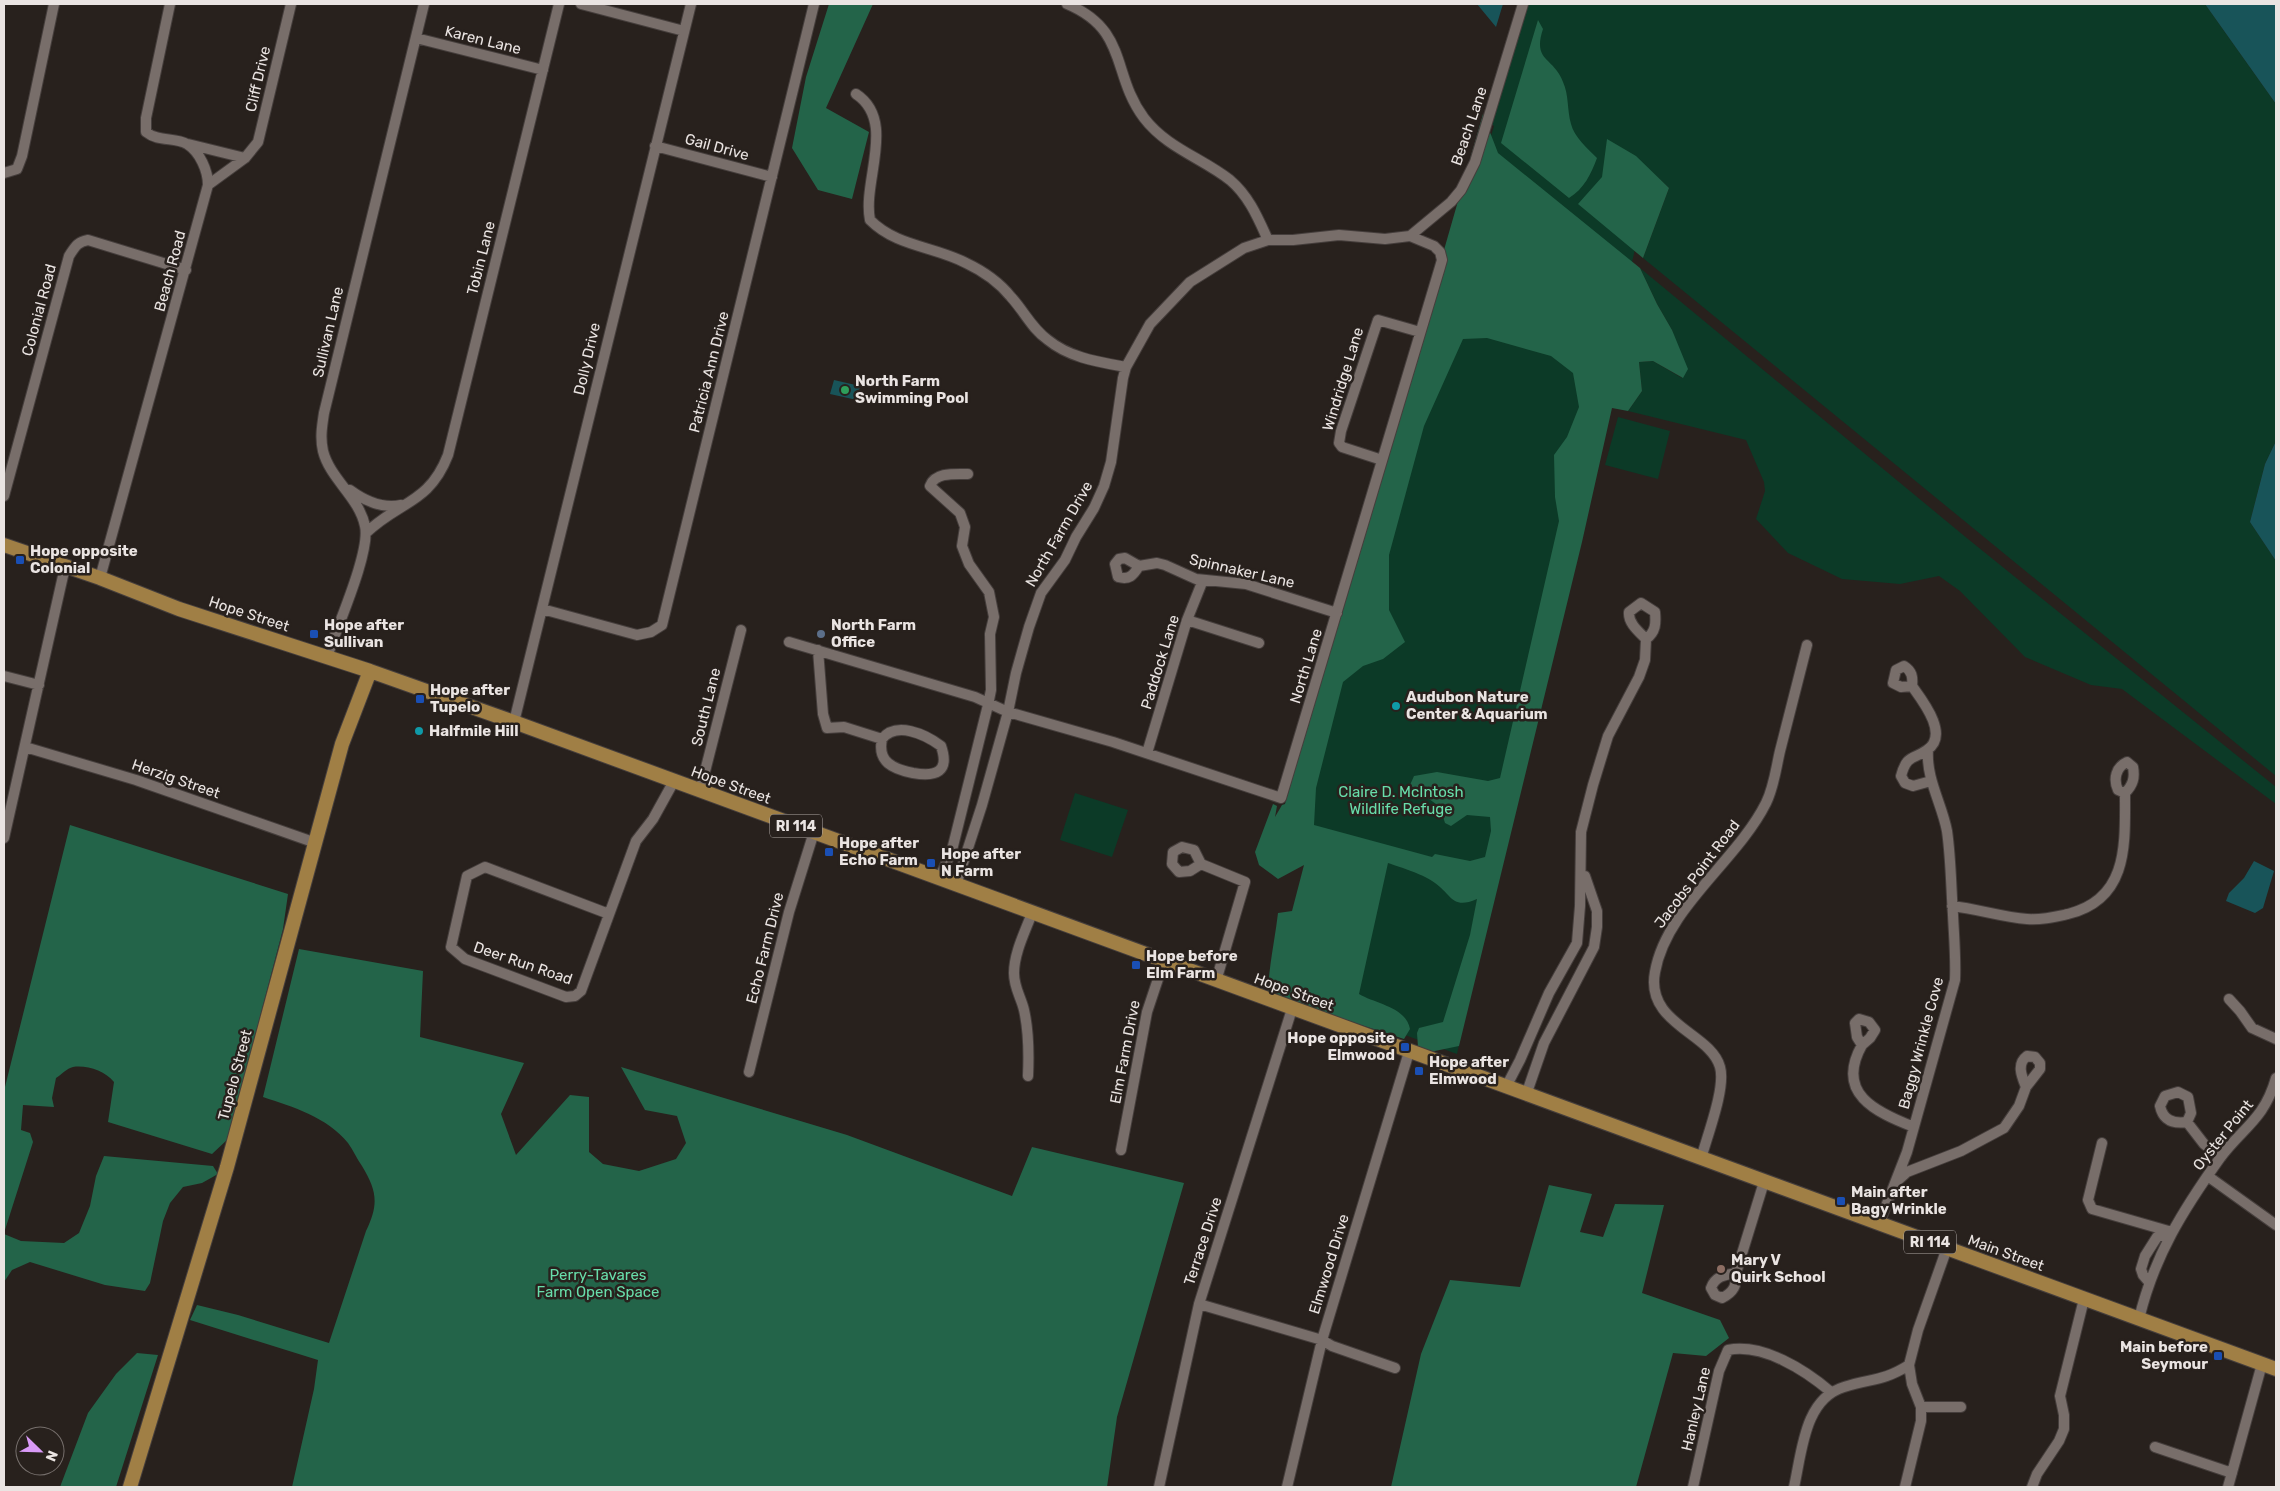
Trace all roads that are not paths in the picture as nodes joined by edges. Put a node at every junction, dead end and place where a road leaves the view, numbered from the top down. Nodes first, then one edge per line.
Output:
1 (54, 4) edge
2 (170, 4) edge
3 (291, 4) edge
4 (424, 4) edge
5 (559, 4) edge
6 (581, 4) edge
7 (691, 4) edge
8 (814, 4) edge
9 (1067, 4) edge
10 (1524, 4) edge
11 (684, 31) junction
12 (416, 38) junction
13 (543, 70) junction
14 (856, 94) dead end
15 (187, 144) junction
16 (656, 146) junction
17 (245, 158) junction
18 (9, 172) edge
19 (772, 177) junction
20 (208, 185) junction
21 (1410, 236) junction
22 (1268, 240) junction
23 (1440, 267) joint
24 (186, 270) junction
25 (1420, 332) junction
26 (1126, 367) junction
27 (1382, 460) junction
28 (968, 474) dead end
29 (345, 487) junction
30 (4, 496) edge
31 (407, 505) junction
32 (366, 533) junction
33 (4, 545) edge
34 (1139, 566) dead end
35 (65, 567) junction
36 (100, 578) junction
37 (1202, 580) junction
38 (542, 609) junction
39 (1337, 613) junction
40 (1187, 620) junction
41 (741, 630) dead end
42 (1646, 639) dead end
43 (789, 642) dead end
44 (1259, 643) dead end
45 (1806, 645) dead end
46 (818, 650) junction
47 (326, 657) junction
48 (370, 670) junction
49 (4, 676) edge
50 (39, 685) junction
51 (1912, 686) dead end
52 (988, 705) junction
53 (1008, 712) junction
54 (514, 722) junction
55 (882, 739) junction
56 (25, 746) junction
57 (1928, 750) junction
58 (1147, 753) junction
59 (674, 781) junction
60 (1931, 781) junction
61 (700, 791) junction
62 (2125, 793) dead end
63 (814, 832) junction
64 (4, 838) edge
65 (316, 843) junction
66 (1581, 858) junction
67 (1201, 864) dead end
68 (939, 879) junction
69 (956, 885) junction
70 (1952, 906) junction
71 (1032, 913) junction
72 (609, 914) junction
73 (1574, 951) junction
74 (1590, 957) junction
75 (1164, 962) junction
76 (1216, 981) junction
77 (1549, 992) junction
78 (1566, 999) junction
79 (2229, 999) dead end
80 (1292, 1009) junction
81 (2276, 1039) edge
82 (1526, 1044) junction
83 (1862, 1045) dead end
84 (1541, 1051) junction
85 (1409, 1052) junction
86 (750, 1072) dead end
87 (1028, 1076) dead end
88 (2276, 1078) edge
89 (1506, 1087) junction
90 (2026, 1088) dead end
91 (1526, 1095) junction
92 (1584, 1116) joint
93 (2187, 1122) dead end
94 (1914, 1127) junction
95 (2102, 1143) dead end
96 (1121, 1150) dead end
97 (2221, 1157) junction
98 (1701, 1159) junction
99 (2209, 1177) junction
100 (1764, 1182) junction
101 (1896, 1182) junction
102 (1879, 1224) junction
103 (2276, 1225) edge
104 (2172, 1232) junction
105 (1947, 1248) junction
106 (1736, 1273) dead end
107 (2084, 1300) junction
108 (1199, 1304) junction
109 (2139, 1320) junction
110 (1322, 1340) junction
111 (2262, 1364) junction
112 (1909, 1365) junction
113 (1395, 1368) dead end
114 (2276, 1369) edge
115 (1831, 1392) junction
116 (1921, 1407) junction
117 (1961, 1407) dead end
118 (2156, 1447) dead end
119 (2232, 1473) junction
120 (130, 1487) edge
121 (1159, 1487) edge
122 (1287, 1487) edge
123 (1694, 1487) edge
124 (1794, 1487) edge
125 (1905, 1487) edge
126 (2032, 1487) edge
127 (2228, 1487) edge

1 - 18 street
2 - 15 street
3 - 17 street, Cliff Drive
4 - 12 street, Sullivan Lane
5 - 13 street, Tobin Lane
6 - 11 street
7 - 11 street, Dolly Drive
8 - 19 street, Patricia Ann Drive
9 - 22 street
10 - 21 street, Beach Lane
11 - 16 street, Dolly Drive
12 - 13 street, Karen Lane
12 - 29 street, Sullivan Lane
13 - 31 street, Tobin Lane
14 - 26 street
15 - 17 street
15 - 20 street, Beach Road
16 - 19 street, Gail Drive
16 - 38 street, Dolly Drive
17 - 20 street, Cliff Drive
19 - 38 street, Patricia Ann Drive
20 - 24 street, Beach Road
21 - 22 street, North Farm Drive
21 - 23 street, North Farm Drive
22 - 26 street, North Farm Drive
23 - 25 street, North Lane
24 - 30 street, Colonial Road
24 - 36 street, Beach Road
25 - 27 street, North Lane
25 - 27 street, Windridge Lane
26 - 53 street, North Farm Drive
27 - 39 street, North Lane
28 - 52 street
29 - 31 street
29 - 32 street, Sullivan Lane
31 - 32 street, Tobin Lane
32 - 47 street, Sullivan Lane
33 - 35 main road, Hope Street / RI 114
34 - 37 street, Spinnaker Lane
35 - 36 main road, Hope Street / RI 114
35 - 50 street
36 - 47 main road, Hope Street / RI 114
37 - 39 street, Spinnaker Lane
37 - 40 street, Paddock Lane
38 - 54 street, Dolly Drive
39 - 58 street, North Lane
40 - 44 street
40 - 58 street, Paddock Lane
41 - 61 street, South Lane
42 - 66 street
43 - 46 street, North Lane
45 - 98 street, Jacobs Point Road
46 - 52 street, North Lane
46 - 55 street
47 - 48 main road, Hope Street / RI 114
48 - 54 main road, Hope Street / RI 114
48 - 65 main road, Tupelo Street
49 - 50 street
50 - 56 street
51 - 57 street, Baggy Wrinkle Cove
52 - 53 street, North Lane
52 - 68 street
53 - 58 street, North Lane
53 - 69 street, North Farm Drive
54 - 59 main road, Hope Street / RI 114
55 - 55 street
56 - 64 street
56 - 65 street, Herzig Street
57 - 60 street, Baggy Wrinkle Cove
57 - 60 street
59 - 61 main road, Hope Street / RI 114
59 - 72 street, Deer Run Road
60 - 70 street, Baggy Wrinkle Cove
61 - 63 main road, Hope Street / RI 114
62 - 70 street
63 - 68 main road, Hope Street / RI 114
63 - 86 street, Echo Farm Drive
65 - 120 main road, Tupelo Street
66 - 73 street
66 - 74 street
67 - 76 street
68 - 69 main road, Hope Street / RI 114
69 - 71 main road, Hope Street / RI 114
70 - 94 street, Baggy Wrinkle Cove
71 - 75 main road, Hope Street / RI 114
71 - 87 street
72 - 72 street, Deer Run Road
73 - 74 street
73 - 77 street
74 - 78 street
75 - 76 main road, Hope Street / RI 114
75 - 96 street, Elm Farm Drive
76 - 80 main road, Hope Street / RI 114
77 - 78 street
77 - 82 street
78 - 84 street
79 - 81 street
80 - 85 main road, Hope Street / RI 114
80 - 108 street, Terrace Drive
82 - 84 street
82 - 89 street
83 - 94 street, Baggy Wrinkle Cove
84 - 91 street
85 - 89 main road, Hope Street / RI 114
85 - 110 street, Elmwood Drive
88 - 97 street, Oyster Point
89 - 91 main road, Hope Street / RI 114
90 - 101 street
91 - 92 main road, Hope Street / RI 114
92 - 98 main road, Main Street / RI 114
93 - 97 street
94 - 101 street, Baggy Wrinkle Cove
95 - 104 street
97 - 99 street, Oyster Point
98 - 100 main road, Main Street / RI 114
99 - 103 street
99 - 104 street, Oyster Point
100 - 102 main road, Main Street / RI 114
100 - 106 street
101 - 102 street, Baggy Wrinkle Cove
102 - 105 main road, Main Street / RI 114
104 - 109 street, Oyster Point
105 - 107 main road, Main Street / RI 114
105 - 112 street
107 - 109 main road, Main Street / RI 114
107 - 126 street
108 - 110 street
108 - 121 street, Terrace Drive
109 - 111 main road, Main Street / RI 114
110 - 113 street
110 - 122 street, Elmwood Drive
111 - 114 main road, Main Street / RI 114
111 - 119 street
112 - 115 street
112 - 116 street
115 - 123 street, Hanley Lane
115 - 124 street
116 - 117 street
116 - 125 street
118 - 119 street
119 - 127 street

